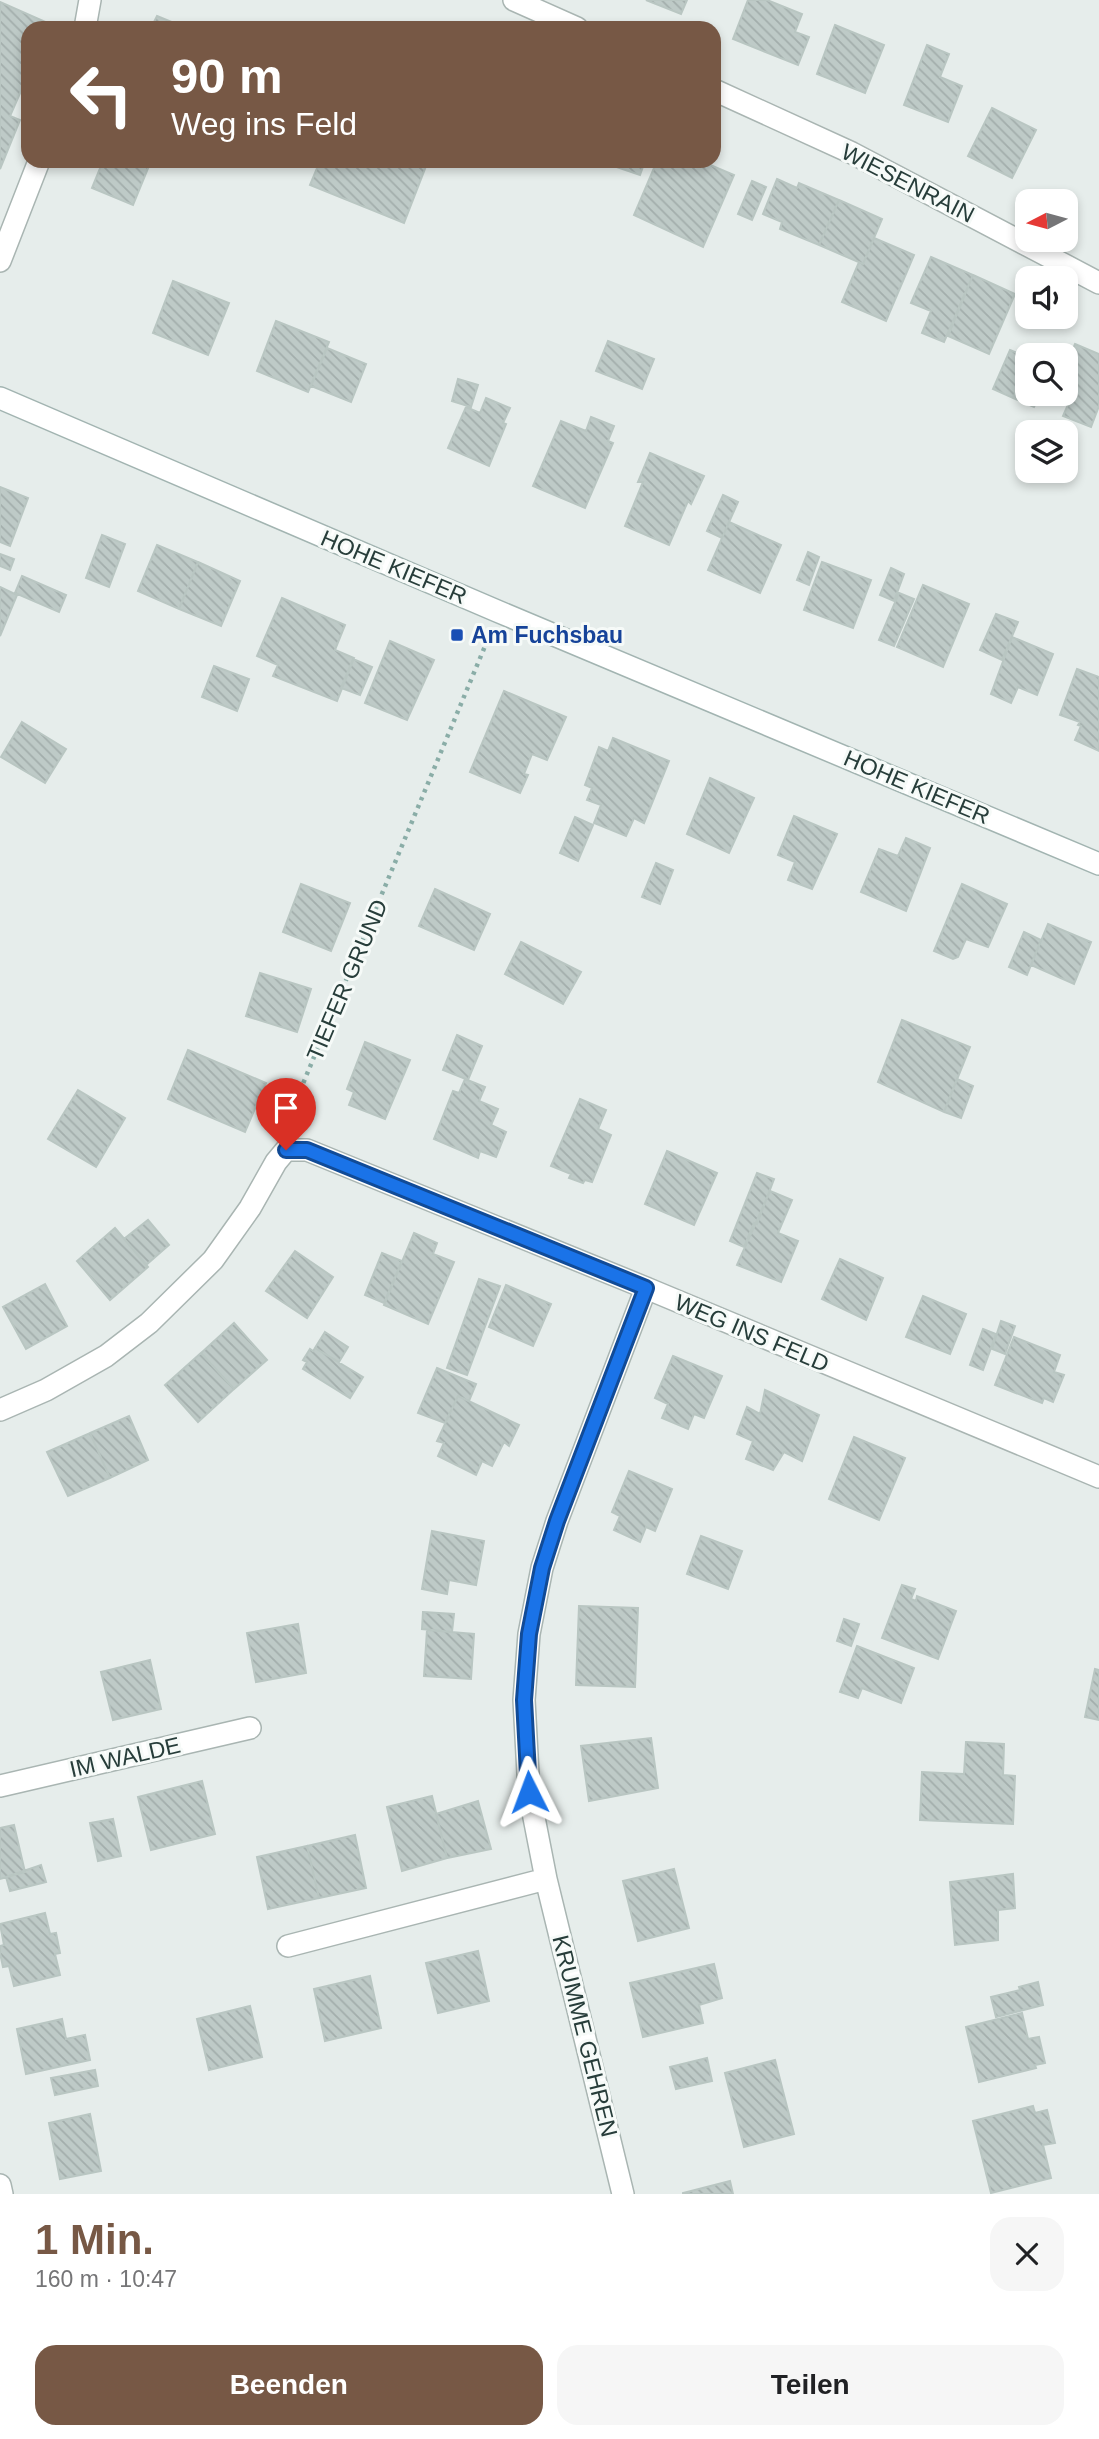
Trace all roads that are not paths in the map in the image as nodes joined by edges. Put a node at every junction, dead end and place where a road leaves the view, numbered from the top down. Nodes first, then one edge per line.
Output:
1 (90, 0) edge
2 (514, 0) edge
3 (540, 5) edge
4 (86, 21) edge
5 (566, 21) edge
6 (721, 93) edge
7 (36, 168) edge
8 (0, 261) edge
9 (1099, 283) edge
10 (0, 398) edge
11 (1099, 864) edge
12 (646, 1288) junction
13 (0, 1410) edge
14 (1099, 1477) edge
15 (250, 1728) dead end
16 (0, 1786) edge
17 (546, 1879) junction
18 (288, 1946) dead end
19 (0, 2185) edge
20 (2, 2194) edge
21 (623, 2194) edge

1 - 4 street
2 - 3 street
3 - 5 street
6 - 9 street, WIESENRAIN
7 - 8 street
10 - 11 street, HOHE KIEFER
12 - 13 street, WEG INS FELD
12 - 14 street, WEG INS FELD
12 - 17 street, KRUMME GEHREN
15 - 16 street, IM WALDE
17 - 18 street
17 - 21 street, KRUMME GEHREN
19 - 20 street

